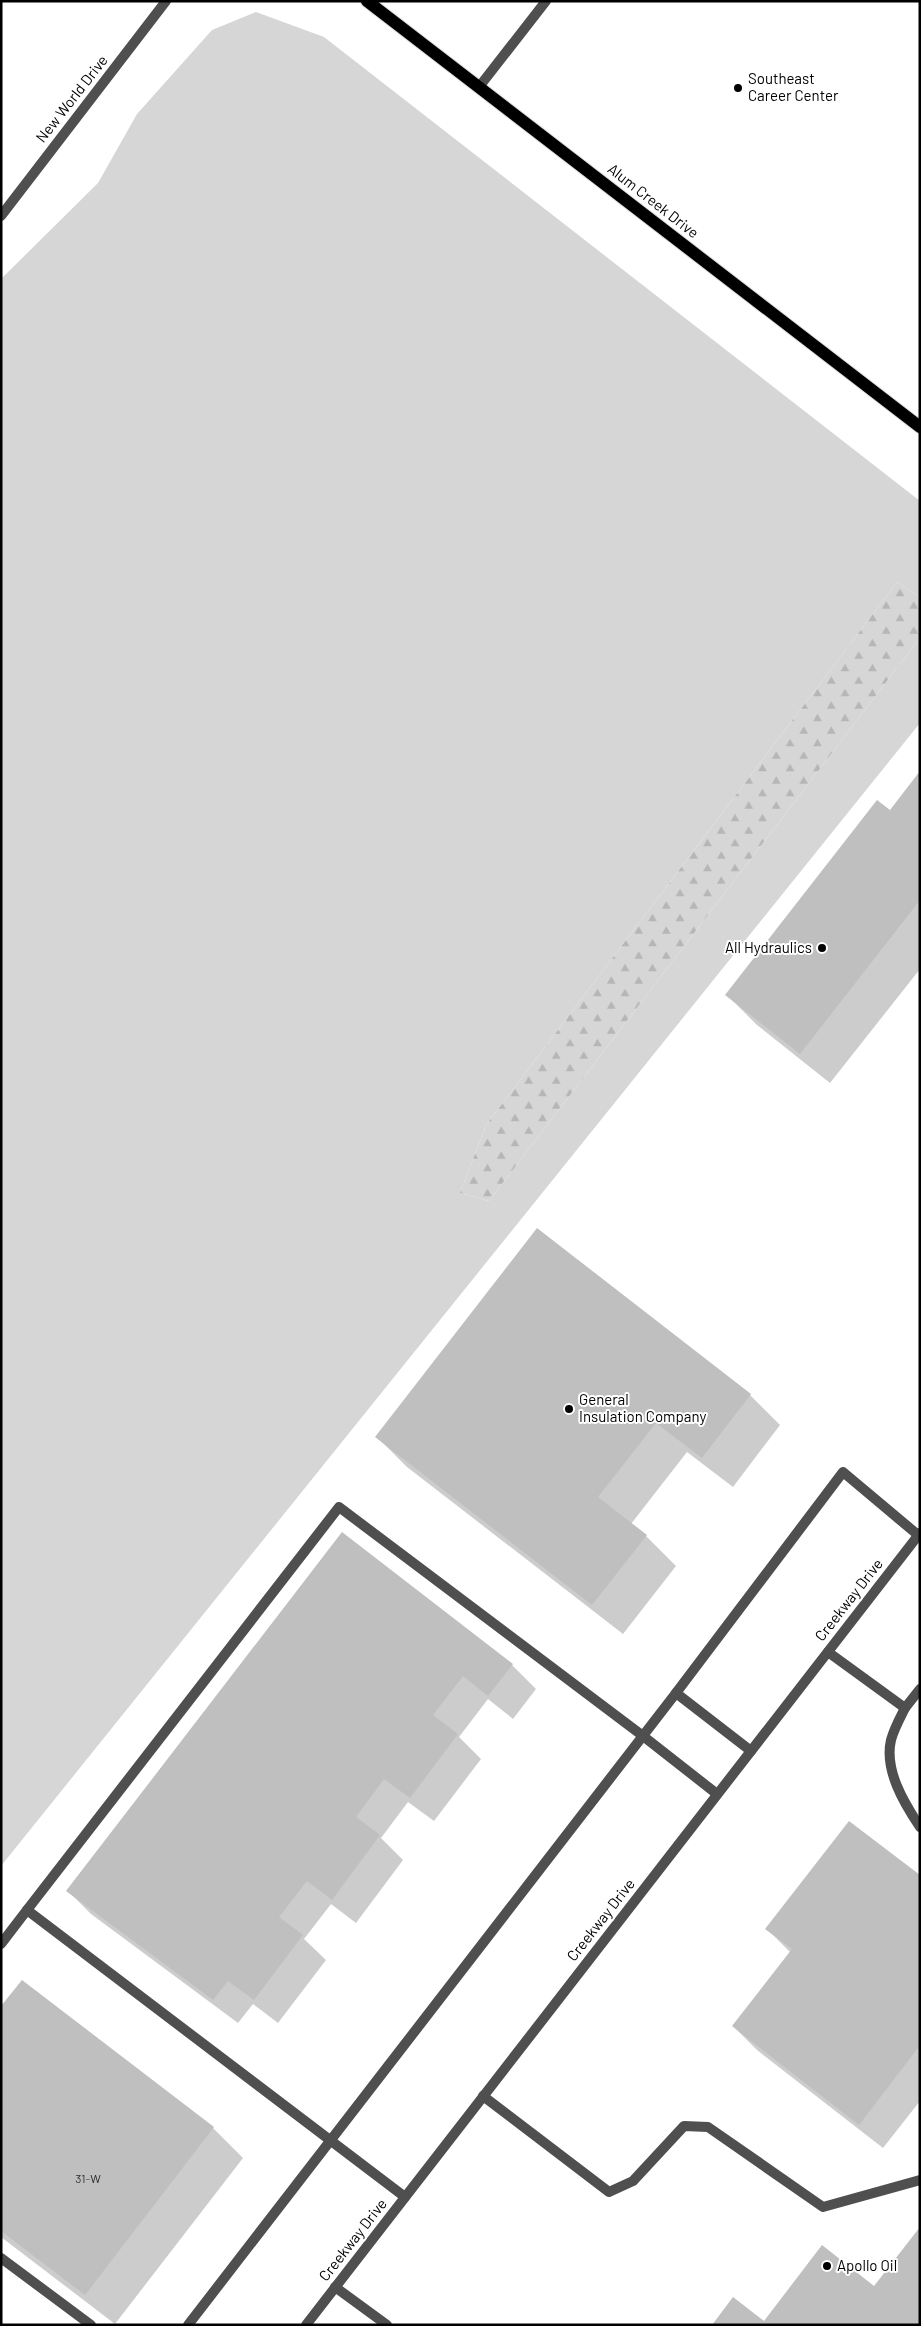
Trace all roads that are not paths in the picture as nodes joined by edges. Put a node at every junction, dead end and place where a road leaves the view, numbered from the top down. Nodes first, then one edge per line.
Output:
1 (166, 1) edge
2 (367, 1) edge
3 (546, 1) edge
4 (479, 87) junction
5 (1, 216) edge
6 (920, 427) edge
7 (919, 1534) edge
8 (828, 1652) junction
9 (920, 1689) edge
10 (676, 1693) junction
11 (905, 1708) junction
12 (643, 1736) junction
13 (751, 1751) junction
14 (717, 1794) junction
15 (920, 1826) edge
16 (27, 1910) junction
17 (1, 1944) edge
18 (483, 2096) junction
19 (331, 2140) junction
20 (920, 2180) edge
21 (405, 2197) junction
22 (1, 2258) edge
23 (335, 2287) junction
24 (92, 2325) edge
25 (188, 2325) edge
26 (306, 2325) edge
27 (387, 2325) edge

1 - 5 street, New World Drive
2 - 4 main road, Alum Creek Drive
3 - 4 street
4 - 6 main road, Alum Creek Drive
7 - 8 street, Creekway Drive
7 - 10 street
8 - 11 street
8 - 13 street, Creekway Drive
9 - 11 street
10 - 12 street
10 - 13 street
11 - 15 street
12 - 14 street
12 - 16 street
12 - 19 street
13 - 14 street, Creekway Drive
14 - 18 street, Creekway Drive
16 - 17 street
16 - 19 street
18 - 20 street
18 - 21 street, Creekway Drive
19 - 21 street
19 - 25 street
21 - 23 street, Creekway Drive
22 - 24 street
23 - 26 street, Creekway Drive
23 - 27 street

